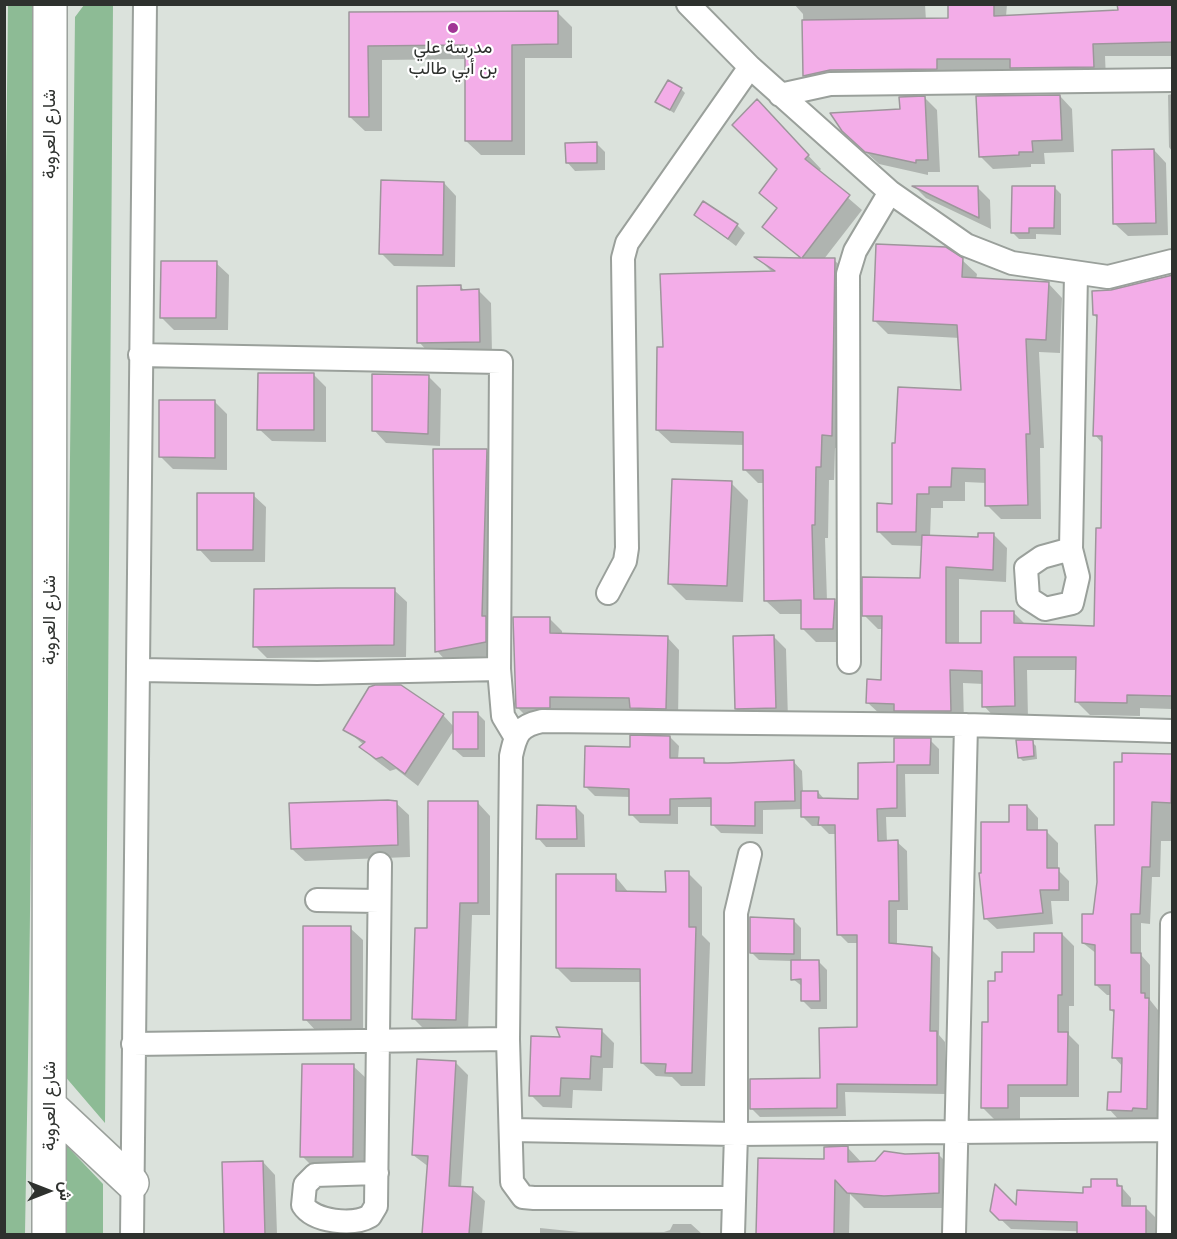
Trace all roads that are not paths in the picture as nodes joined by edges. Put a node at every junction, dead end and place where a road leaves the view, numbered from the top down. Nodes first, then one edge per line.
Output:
1 (50, 4) edge
2 (145, 4) edge
3 (688, 4) edge
4 (750, 67) junction
5 (1173, 80) edge
6 (780, 95) junction
7 (890, 192) junction
8 (1173, 261) edge
9 (1076, 273) junction
10 (140, 355) junction
11 (1071, 549) dead end
12 (608, 593) dead end
13 (849, 662) dead end
14 (499, 669) junction
15 (140, 670) junction
16 (966, 725) junction
17 (1173, 731) edge
18 (515, 736) junction
19 (750, 854) dead end
20 (380, 864) dead end
21 (317, 900) dead end
22 (379, 901) junction
23 (1173, 924) edge
24 (508, 1039) junction
25 (377, 1041) junction
26 (133, 1044) junction
27 (51, 1107) junction
28 (511, 1130) junction
29 (1172, 1130) edge
30 (958, 1133) junction
31 (736, 1134) junction
32 (377, 1173) dead end
33 (132, 1183) junction
34 (734, 1198) junction
35 (49, 1234) edge
36 (132, 1234) edge
37 (733, 1234) edge
38 (954, 1234) edge
39 (1168, 1234) edge

1 - 27 highway, شارع العروبة
2 - 10 street
3 - 4 street
4 - 6 street
4 - 12 street
5 - 6 street
6 - 7 street
7 - 9 street
7 - 13 street
8 - 9 street
9 - 11 street
10 - 14 street
10 - 15 street
14 - 15 street
14 - 18 street
15 - 26 street
16 - 17 street
16 - 18 street
16 - 30 street
18 - 24 street
19 - 31 street
20 - 22 street
21 - 22 street
22 - 25 street
23 - 29 street
24 - 25 street
24 - 28 street
25 - 26 street
25 - 32 street
26 - 33 street
27 - 33 highway
27 - 35 highway, شارع العروبة
28 - 31 street
28 - 34 street
29 - 30 street
29 - 39 street
30 - 31 street
30 - 38 street
31 - 34 street
33 - 36 street
34 - 37 street

